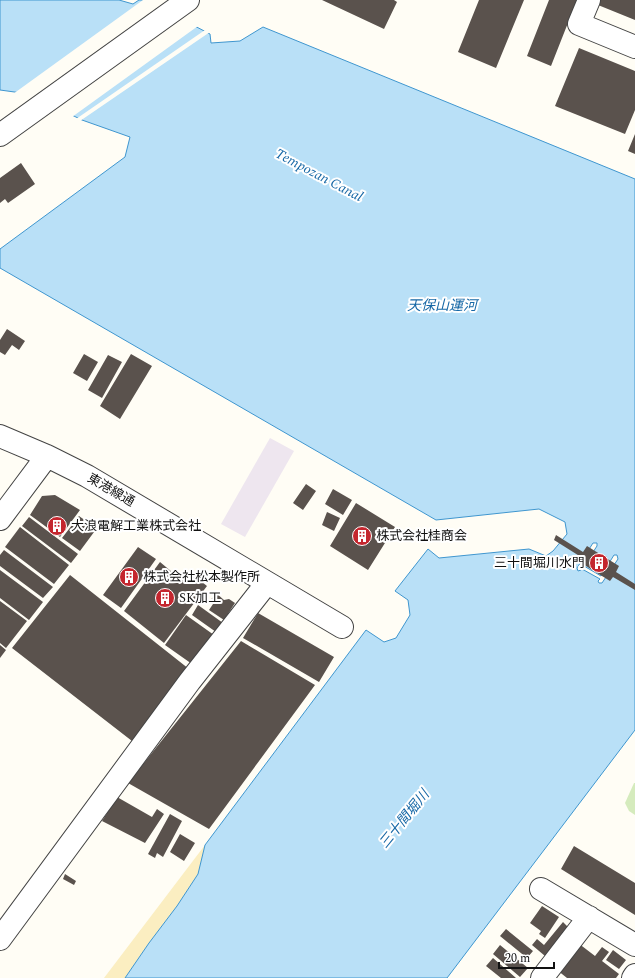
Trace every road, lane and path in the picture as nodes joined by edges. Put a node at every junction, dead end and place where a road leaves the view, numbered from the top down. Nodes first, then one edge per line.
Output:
1 (589, 0) edge
2 (180, 6) edge
3 (635, 47) edge
4 (0, 135) edge
5 (0, 436) edge
6 (47, 456) junction
7 (0, 519) edge
8 (267, 583) junction
9 (342, 627) dead end
10 (541, 889) dead end
11 (589, 917) junction
12 (0, 939) edge
13 (635, 945) edge
14 (635, 975) edge
15 (542, 978) edge
16 (633, 978) edge

1 - 3 street
2 - 4 street
5 - 6 street, 東港線通
6 - 7 street
6 - 8 street, 東港線通
8 - 9 street, 東港線通
8 - 12 street
10 - 11 street
11 - 13 street
11 - 15 street
14 - 16 street

